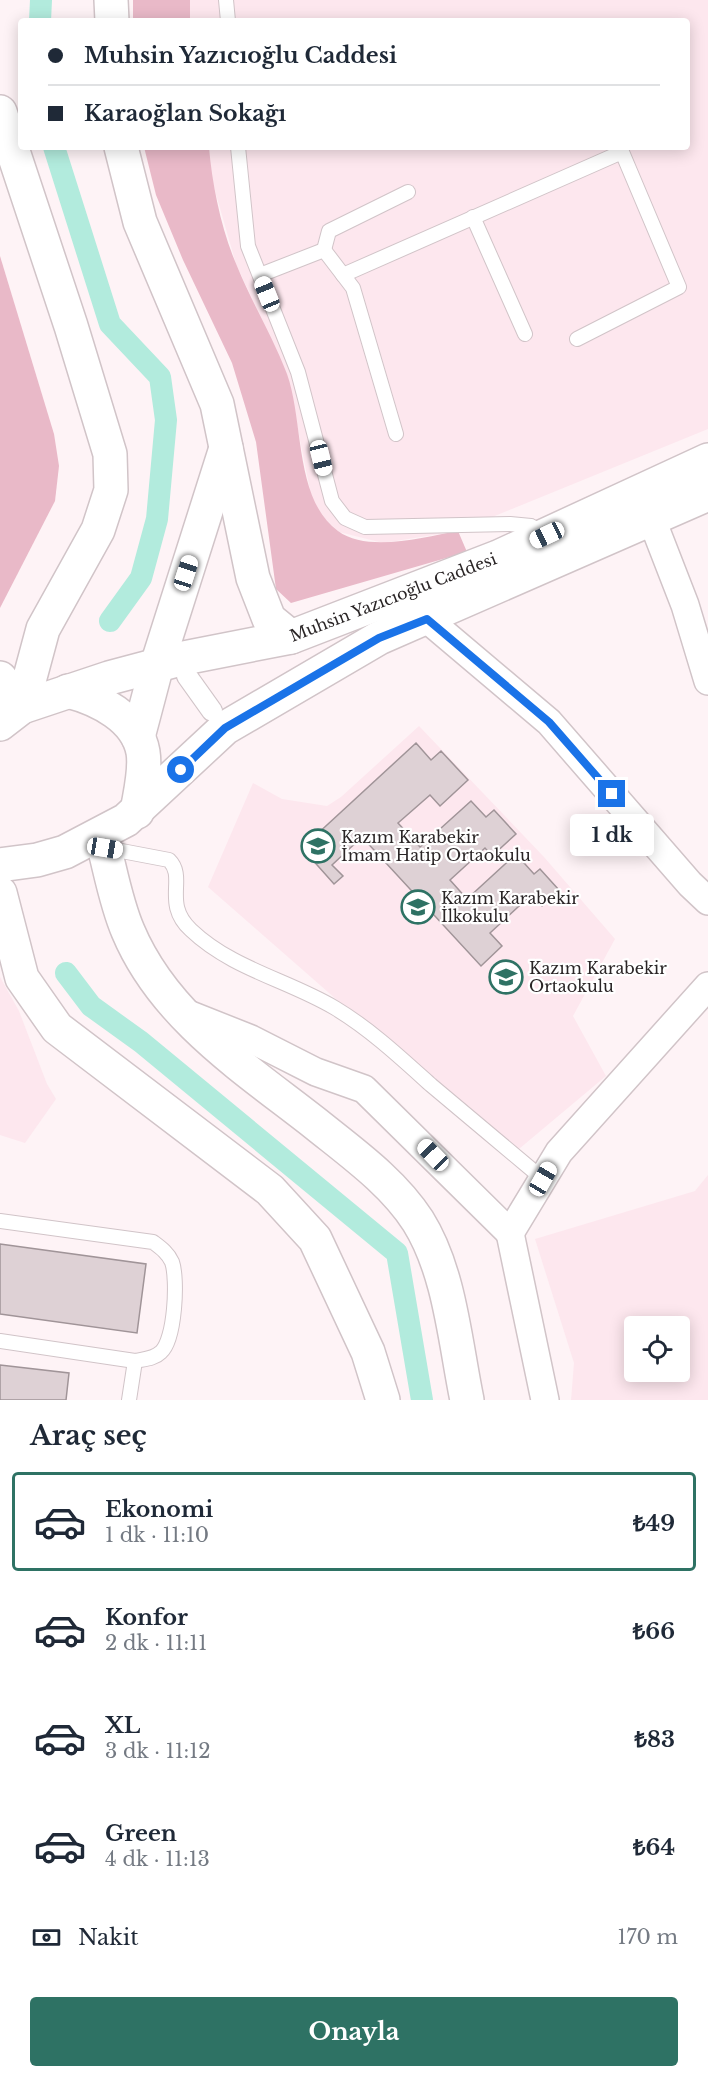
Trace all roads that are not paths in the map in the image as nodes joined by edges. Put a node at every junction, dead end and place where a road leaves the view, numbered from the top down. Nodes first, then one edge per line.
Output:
1 (111, 0) edge
2 (226, 0) edge
3 (112, 18) edge
4 (228, 18) edge
5 (0, 111) edge
6 (122, 150) edge
7 (238, 150) edge
8 (408, 192) dead end
9 (473, 217) junction
10 (324, 250) junction
11 (343, 274) junction
12 (260, 275) junction
13 (525, 334) dead end
14 (577, 339) dead end
15 (396, 434) dead end
16 (227, 446) junction
17 (708, 460) edge
18 (708, 494) edge
19 (652, 520) junction
20 (555, 547) junction
21 (427, 619) junction
22 (291, 637) junction
23 (157, 665) junction
24 (187, 676) dead end
25 (0, 678) edge
26 (708, 681) edge
27 (68, 691) junction
28 (212, 711) dead end
29 (11, 716) edge
30 (138, 737) junction
31 (136, 812) junction
32 (103, 841) junction
33 (0, 865) edge
34 (0, 893) edge
35 (708, 901) edge
36 (708, 986) edge
37 (178, 1010) junction
38 (543, 1179) junction
39 (0, 1221) edge
40 (510, 1233) junction
41 (0, 1341) edge
42 (135, 1361) junction
43 (129, 1400) edge
44 (383, 1400) edge
45 (467, 1400) edge
46 (545, 1400) edge

1 - 3 street
2 - 4 lane
5 - 29 street
6 - 16 street
7 - 12 lane
8 - 10 lane
9 - 11 lane
9 - 13 lane
9 - 14 lane
10 - 11 lane
10 - 12 lane
11 - 15 lane
12 - 20 lane
16 - 22 street
16 - 23 street
17 - 20 street, Muhsin Yazıcıoğlu Caddesi
18 - 19 street, Muhsin Yazıcıoğlu Caddesi
19 - 20 street, Muhsin Yazıcıoğlu Caddesi
19 - 26 street
20 - 21 street, Muhsin Yazıcıoğlu Caddesi
20 - 22 street, Muhsin Yazıcıoğlu Caddesi
21 - 31 street, Muhsin Yazıcıoğlu Caddesi
21 - 35 street
22 - 23 street, Muhsin Yazıcıoğlu Caddesi
23 - 27 street, Muhsin Yazıcıoğlu Caddesi
23 - 30 street
24 - 28 street
25 - 29 street
27 - 29 street, Muhsin Yazıcıoğlu Caddesi
27 - 30 street
30 - 31 street
31 - 32 street, Muhsin Yazıcıoğlu Caddesi
32 - 33 street, Muhsin Yazıcıoğlu Caddesi
32 - 37 street
32 - 38 lane
34 - 44 street
36 - 38 street
37 - 40 street
37 - 45 street
38 - 40 street
39 - 42 lane
40 - 46 street
41 - 42 lane
42 - 43 lane

